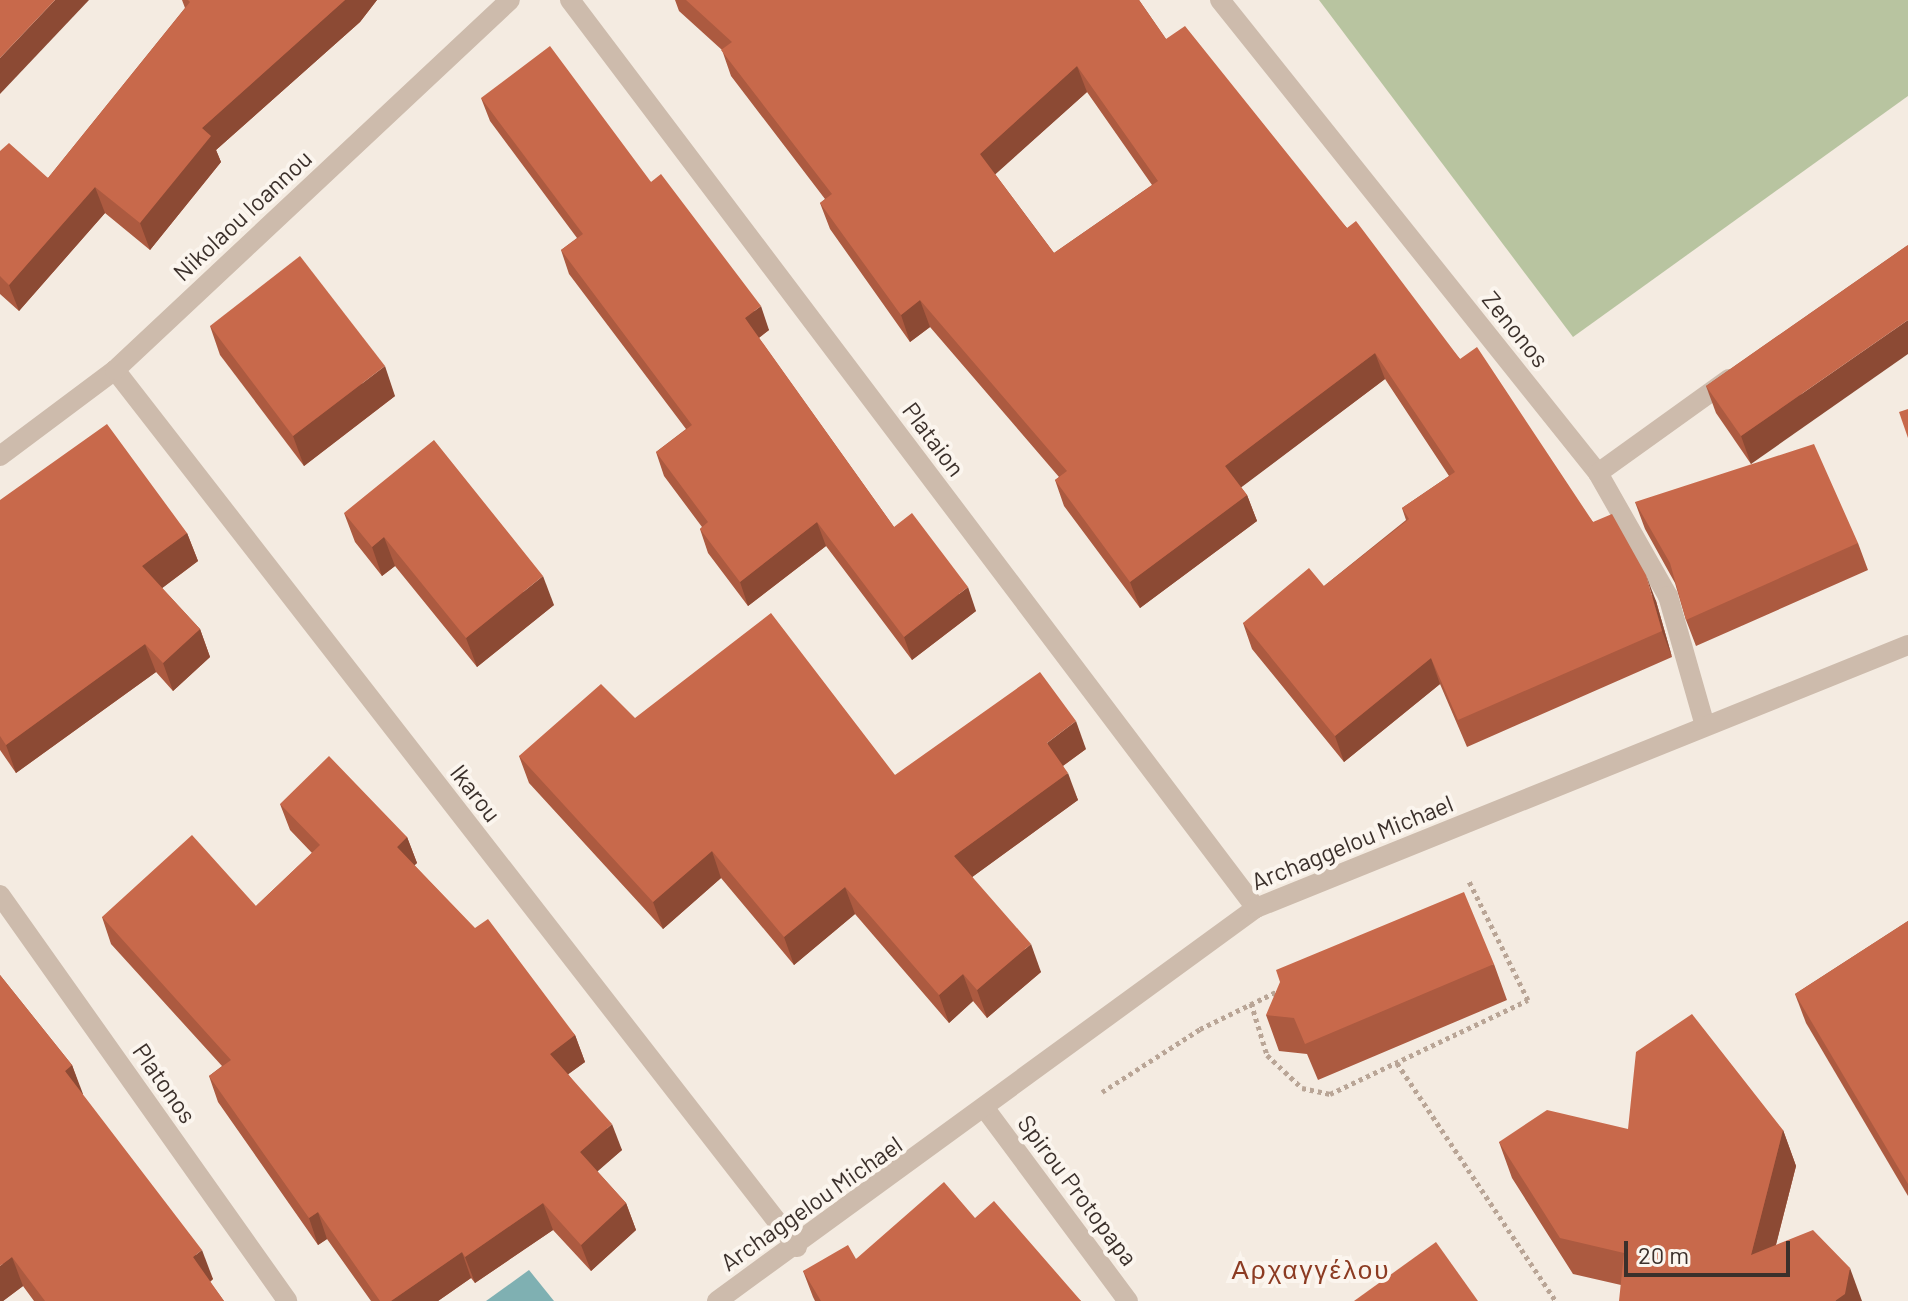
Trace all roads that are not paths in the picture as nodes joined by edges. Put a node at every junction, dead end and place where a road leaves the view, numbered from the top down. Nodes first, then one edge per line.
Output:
1 (510, 0) edge
2 (570, 0) edge
3 (1220, 0) edge
4 (1753, 362) edge
5 (115, 370) junction
6 (0, 456) edge
7 (1598, 473) junction
8 (1907, 646) edge
9 (1705, 726) junction
10 (0, 895) edge
11 (1256, 908) junction
12 (986, 1110) junction
13 (797, 1247) junction
14 (287, 1301) edge
15 (717, 1301) edge
16 (1128, 1301) edge

1 - 5 street, Nikolaou Ioannou
2 - 11 street, Plataion
3 - 7 street, Zenonos
4 - 7 street
5 - 6 street, Nikolaou Ioannou
5 - 13 street, Ikarou
7 - 9 street, Zenonos
8 - 9 street, Archaggelou Michael
9 - 11 street, Archaggelou Michael
10 - 14 street, Platonos
11 - 12 street, Archaggelou Michael
12 - 13 street, Archaggelou Michael
12 - 16 street, Spirou Protopapa
13 - 15 street, Archaggelou Michael

